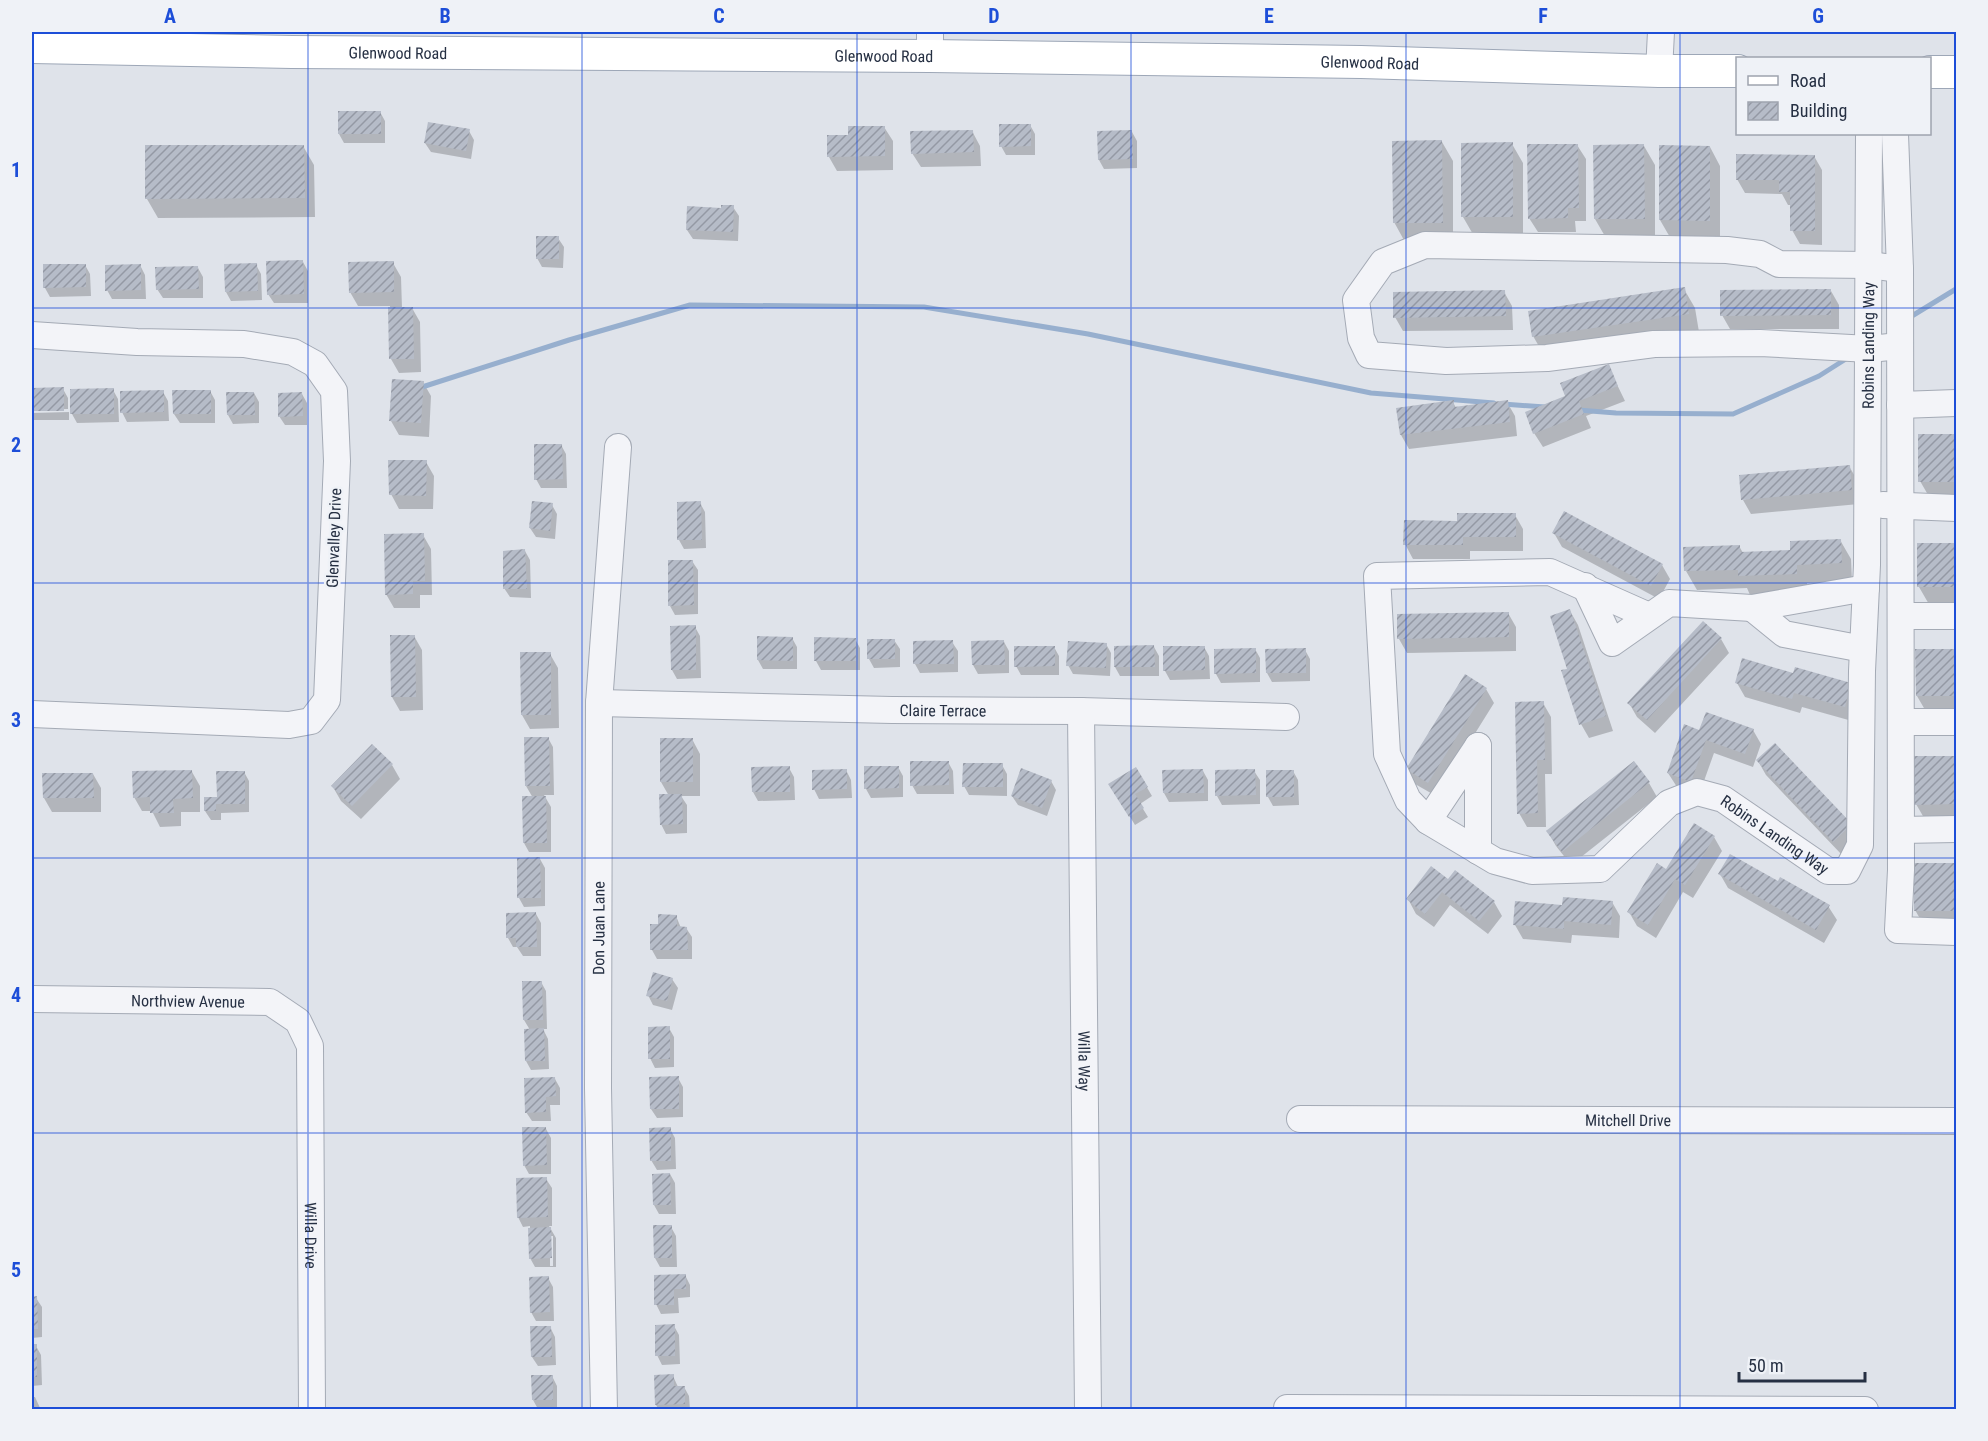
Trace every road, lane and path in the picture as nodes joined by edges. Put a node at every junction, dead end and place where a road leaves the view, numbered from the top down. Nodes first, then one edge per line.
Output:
1 (1661, 32) edge
2 (292, 42) edge
3 (930, 44) edge
4 (32, 47) edge
5 (1659, 71) junction
6 (1736, 71) edge
7 (1931, 72) edge
8 (1956, 72) edge
9 (1869, 135) edge
10 (1896, 135) edge
11 (1869, 265) junction
12 (1900, 269) junction
13 (32, 335) edge
14 (1900, 346) junction
15 (1869, 349) junction
16 (1956, 403) edge
17 (1901, 417) junction
18 (1868, 429) junction
19 (618, 447) dead end
20 (1868, 504) junction
21 (1901, 507) junction
22 (1956, 508) edge
23 (1901, 566) junction
24 (1867, 577) junction
25 (1585, 586) junction
26 (1752, 608) junction
27 (1649, 616) junction
28 (1901, 616) junction
29 (1956, 616) edge
30 (1863, 649) junction
31 (599, 703) junction
32 (1081, 711) junction
33 (32, 714) edge
34 (1286, 717) dead end
35 (1901, 722) junction
36 (1956, 722) edge
37 (1428, 822) junction
38 (1901, 830) junction
39 (1956, 830) edge
40 (1478, 851) junction
41 (1956, 932) edge
42 (32, 999) edge
43 (310, 1060) joint
44 (1300, 1119) dead end
45 (1956, 1121) edge
46 (1287, 1408) dead end
47 (312, 1410) edge
48 (604, 1410) edge
49 (1088, 1410) edge
50 (1865, 1410) edge

1 - 5 street
2 - 3 main road, Glenwood Road
2 - 4 main road, Glenwood Road
3 - 5 main road, Glenwood Road
5 - 6 main road, Glenwood Road
7 - 8 main road
9 - 11 street, Robins Landing Way
10 - 12 street, Robins Landing Way
11 - 12 street, Robins Landing Way
11 - 15 street, Robins Landing Way
11 - 15 street, Robins Landing Way
12 - 14 street, Robins Landing Way
13 - 33 street, Glenvalley Drive
14 - 15 street
14 - 17 street, Robins Landing Way
15 - 18 street, Robins Landing Way
16 - 17 street
17 - 18 street
17 - 21 street, Robins Landing Way
18 - 20 street, Robins Landing Way
19 - 31 street, Don Juan Lane
20 - 21 street
20 - 24 street, Robins Landing Way
21 - 22 street
21 - 23 street, Robins Landing Way
23 - 24 street
23 - 28 street, Robins Landing Way
24 - 26 street
24 - 30 street, Robins Landing Way
25 - 27 street
25 - 27 street
25 - 37 street, Robins Landing Way
26 - 27 street
26 - 30 street
28 - 29 street
28 - 35 street, Robins Landing Way
30 - 40 street, Robins Landing Way
31 - 32 street, Claire Terrace
31 - 48 street, Don Juan Lane
32 - 34 street, Claire Terrace
32 - 49 street, Willa Way
35 - 36 street
35 - 38 street, Robins Landing Way
37 - 40 street, Robins Landing Way
37 - 40 street
38 - 39 street
38 - 41 street, Robins Landing Way
42 - 43 street, Northview Avenue
43 - 47 street, Willa Drive
44 - 45 street, Mitchell Drive
46 - 50 street

